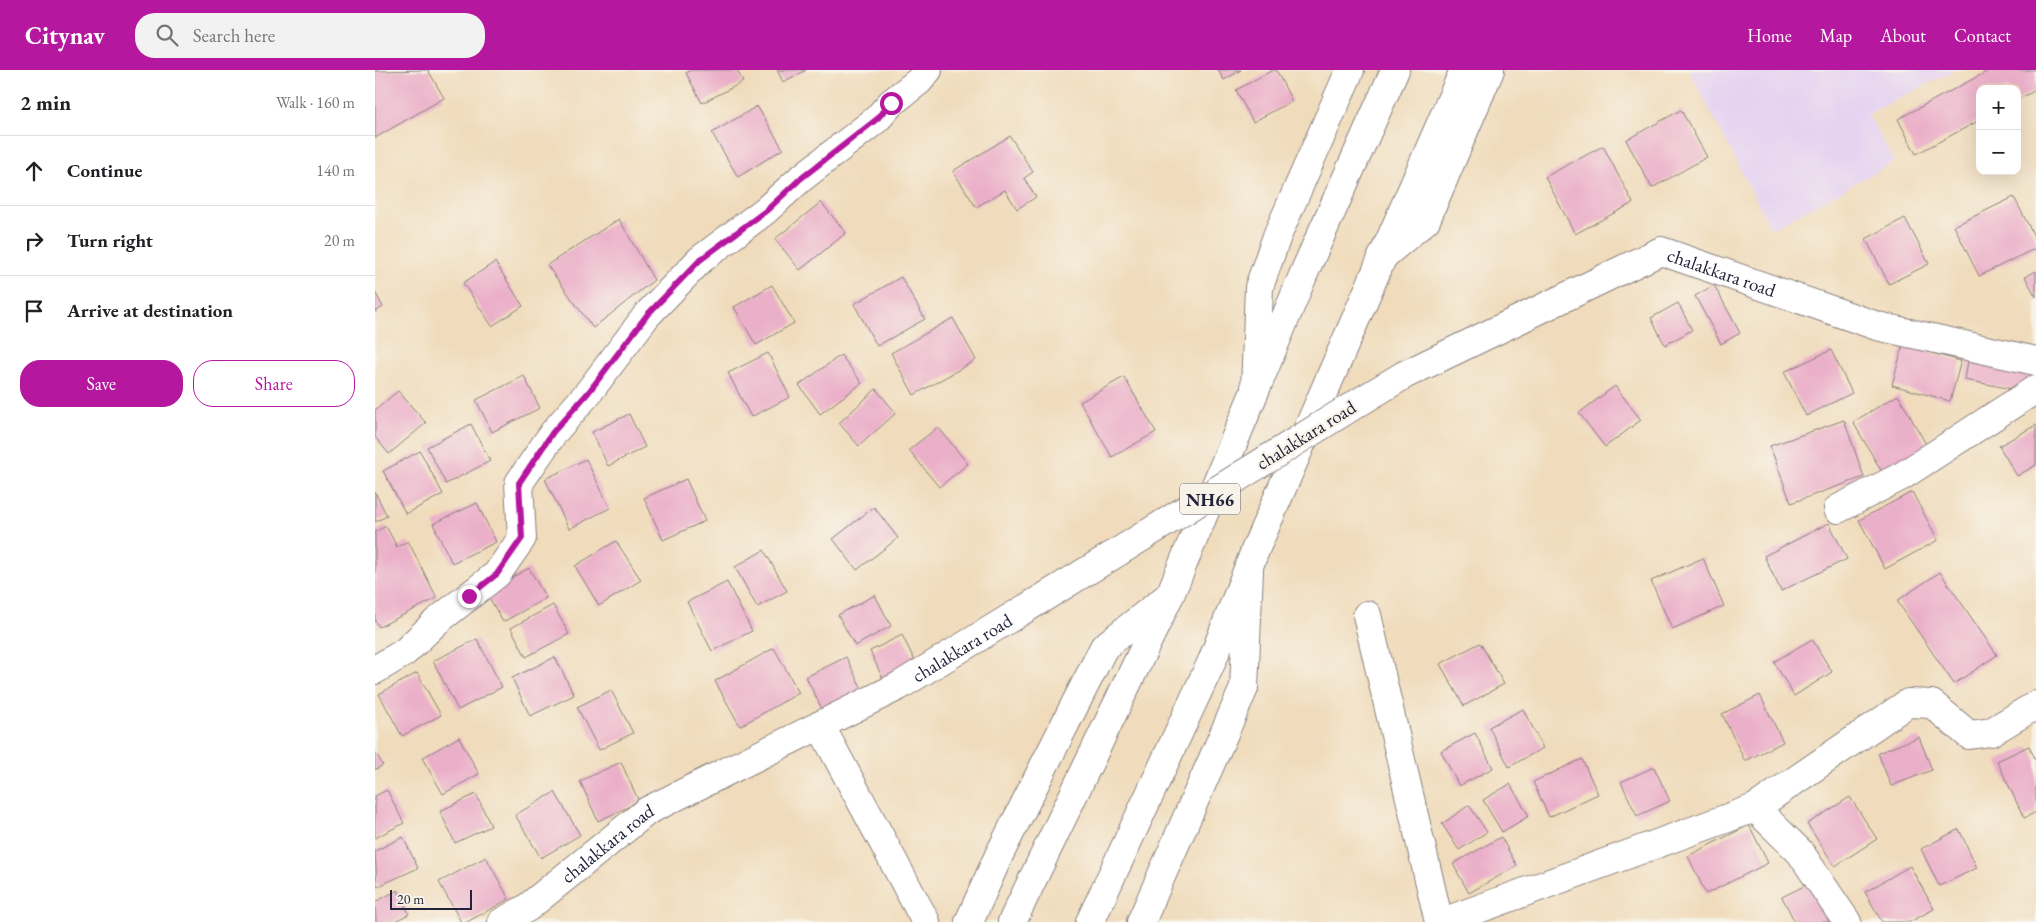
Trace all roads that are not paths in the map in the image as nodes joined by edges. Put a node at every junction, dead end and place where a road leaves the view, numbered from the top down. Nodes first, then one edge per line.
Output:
1 (928, 70) edge
2 (1350, 70) edge
3 (1395, 70) edge
4 (1464, 70) edge
5 (1490, 70) edge
6 (1382, 257) junction
7 (2036, 361) edge
8 (2036, 389) edge
9 (1255, 390) junction
10 (1838, 509) dead end
11 (1249, 565) junction
12 (1170, 595) junction
13 (1367, 615) dead end
14 (375, 670) edge
15 (2036, 705) edge
16 (820, 725) junction
17 (1755, 808) junction
18 (502, 922) edge
19 (926, 922) edge
20 (969, 922) edge
21 (1012, 922) edge
22 (1090, 922) edge
23 (1141, 922) edge
24 (1441, 922) edge
25 (1847, 922) edge

1 - 14 main road
2 - 9 main road
3 - 9 main road, NH66
4 - 6 main road, NH66
5 - 6 main road
6 - 11 main road, NH66
7 - 16 main road, chalakkara road, bridge
8 - 10 main road
9 - 12 main road, NH66
11 - 22 main road, NH66
11 - 23 main road
12 - 20 main road
12 - 21 main road, NH66
13 - 24 main road
15 - 17 main road
16 - 18 main road, chalakkara road
16 - 19 main road
17 - 24 main road
17 - 25 main road

